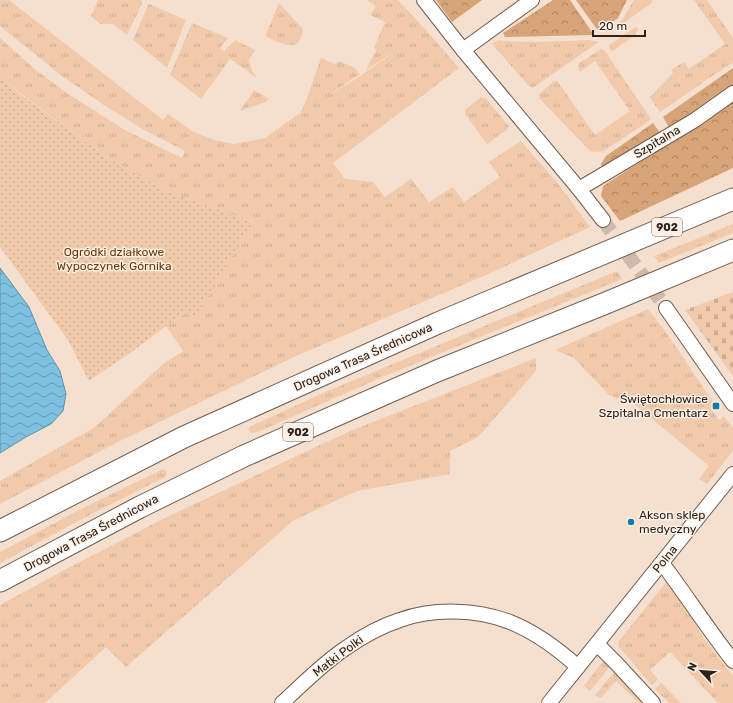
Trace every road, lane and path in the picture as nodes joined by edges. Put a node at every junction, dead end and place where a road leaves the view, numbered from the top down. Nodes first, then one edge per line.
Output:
1 (424, 0) edge
2 (532, 0) edge
3 (463, 50) junction
4 (733, 93) edge
5 (579, 189) junction
6 (733, 199) edge
7 (603, 220) tunnel mouth
8 (733, 250) edge
9 (666, 308) tunnel mouth
10 (733, 404) edge
11 (733, 474) edge
12 (0, 531) edge
13 (662, 563) junction
14 (0, 581) edge
15 (597, 644) junction
16 (733, 661) edge
17 (578, 666) junction
18 (282, 703) edge
19 (549, 703) edge
20 (653, 703) edge

1 - 3 street
2 - 3 street
3 - 5 street
4 - 5 street, Szpitalna
5 - 7 street
6 - 12 main road, Drogowa Trasa Średnicowa / 902
8 - 14 main road, Drogowa Trasa Średnicowa / 902
9 - 10 street
11 - 13 street, Polna
13 - 15 street, Polna
13 - 16 street
15 - 17 street, Polna
15 - 20 street
17 - 18 street, Matki Polki
17 - 19 street, Polna

